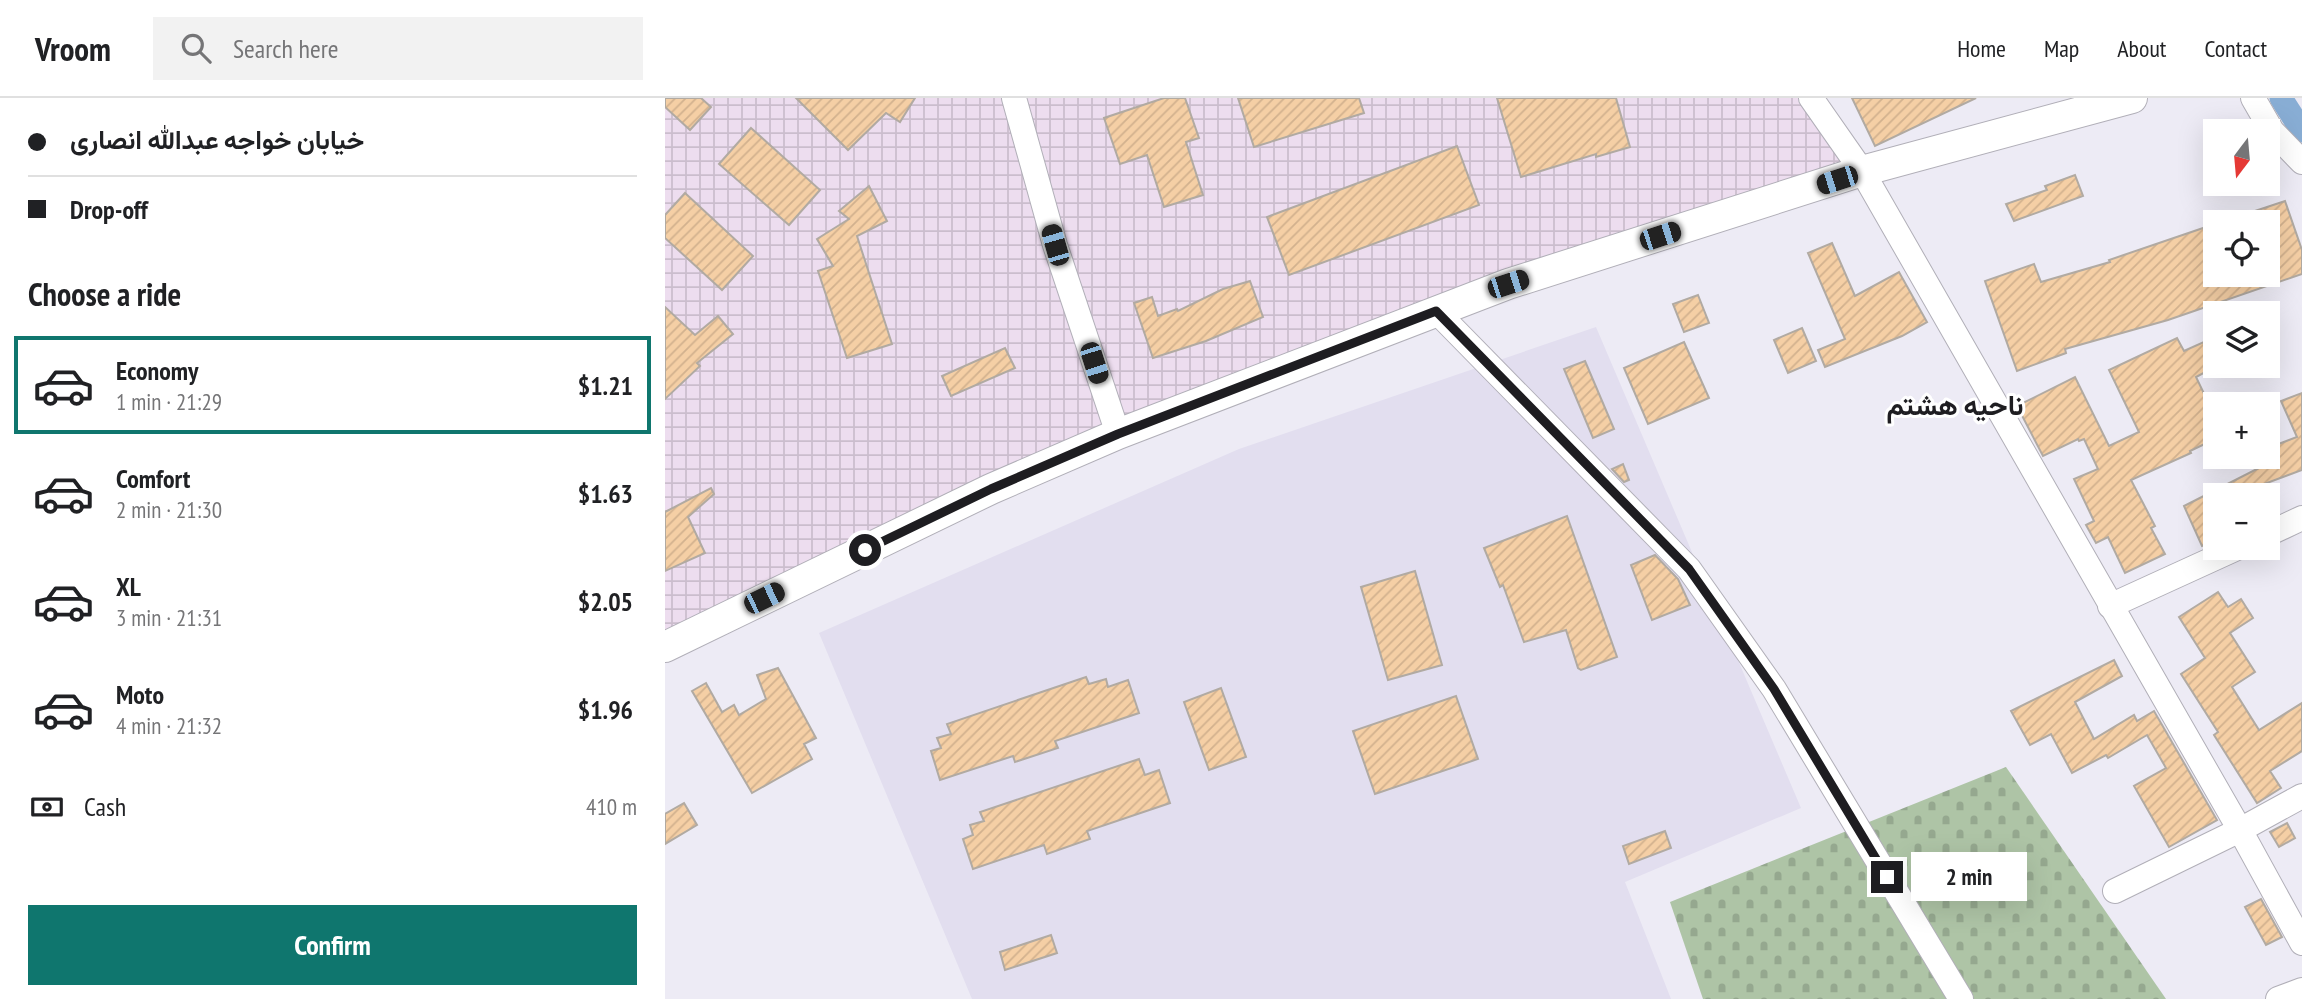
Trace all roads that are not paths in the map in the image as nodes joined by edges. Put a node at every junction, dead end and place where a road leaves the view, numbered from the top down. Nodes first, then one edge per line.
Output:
1 (1014, 98) edge
2 (1811, 98) edge
3 (2133, 98) edge
4 (2253, 98) edge
5 (2302, 162) edge
6 (1862, 171) junction
7 (1436, 311) junction
8 (1118, 434) junction
9 (2302, 518) edge
10 (2280, 528) edge
11 (2211, 560) edge
12 (2110, 606) junction
13 (665, 647) edge
14 (2302, 796) edge
15 (2240, 830) junction
16 (2115, 891) dead end
17 (2302, 943) edge
18 (2302, 990) edge
19 (1961, 999) edge
20 (2278, 999) edge

1 - 8 street
2 - 6 street
3 - 6 street
4 - 5 street
6 - 7 street
6 - 12 street
7 - 8 street
7 - 19 street
8 - 13 street
9 - 10 street
11 - 12 street
12 - 15 street
14 - 15 street
15 - 16 street
15 - 17 street
18 - 20 street

